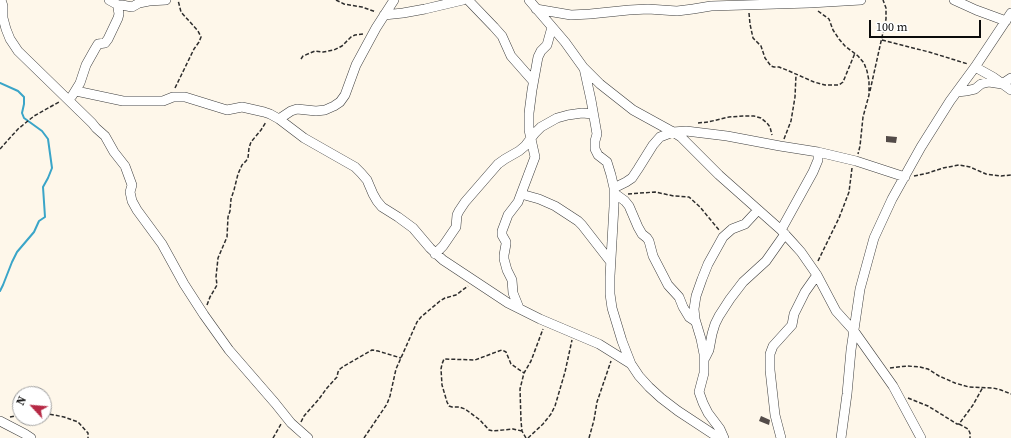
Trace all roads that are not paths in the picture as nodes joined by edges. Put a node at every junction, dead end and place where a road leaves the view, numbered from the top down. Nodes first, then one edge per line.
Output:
1 (1, 0) edge
2 (109, 0) edge
3 (166, 0) edge
4 (394, 0) edge
5 (464, 0) edge
6 (468, 0) edge
7 (529, 0) edge
8 (861, 0) edge
9 (954, 0) edge
10 (118, 5) junction
11 (536, 9) junction
12 (1011, 13) edge
13 (384, 15) junction
14 (1006, 21) junction
15 (552, 27) junction
16 (3, 29) edge
17 (583, 67) junction
18 (975, 67) junction
19 (1011, 78) edge
20 (533, 80) junction
21 (1002, 84) junction
22 (1011, 90) edge
23 (76, 91) junction
24 (957, 92) junction
25 (67, 98) junction
26 (593, 114) junction
27 (279, 118) junction
28 (673, 132) junction
29 (530, 140) junction
30 (818, 152) junction
31 (905, 177) junction
32 (615, 192) junction
33 (521, 194) junction
34 (758, 210) junction
35 (783, 232) junction
36 (436, 254) junction
37 (610, 262) junction
38 (815, 272) junction
39 (519, 308) junction
40 (695, 321) junction
41 (854, 332) junction
42 (704, 359) junction
43 (631, 364) junction
44 (0, 421) edge
45 (31, 438) edge
46 (308, 438) edge
47 (719, 438) edge
48 (724, 438) edge
49 (781, 438) edge
50 (841, 438) edge
51 (921, 438) edge

1 - 16 street
2 - 10 street
3 - 10 street
4 - 13 street
5 - 13 street
6 - 20 street
7 - 11 street
8 - 11 street
9 - 14 street
10 - 23 street
11 - 15 street
12 - 14 street
13 - 27 street
14 - 18 street
15 - 17 street
15 - 20 street
16 - 25 street
17 - 26 street
17 - 28 street
18 - 21 street
18 - 24 street
19 - 21 street
20 - 29 street
21 - 22 street
21 - 24 street
23 - 25 street
23 - 27 street
24 - 31 street
25 - 46 street
26 - 29 street
26 - 32 street
27 - 36 street
28 - 30 street
28 - 32 street
28 - 34 street
29 - 33 street
29 - 36 street
30 - 31 street
30 - 35 street
31 - 41 street
32 - 37 street
32 - 40 street
33 - 37 street
33 - 39 street
34 - 35 street
34 - 40 street
35 - 38 street
35 - 42 street
36 - 39 street
37 - 43 street
38 - 41 street
38 - 49 street
39 - 43 street
40 - 42 street
41 - 50 street
41 - 51 street
42 - 48 street
43 - 47 street
44 - 45 street

